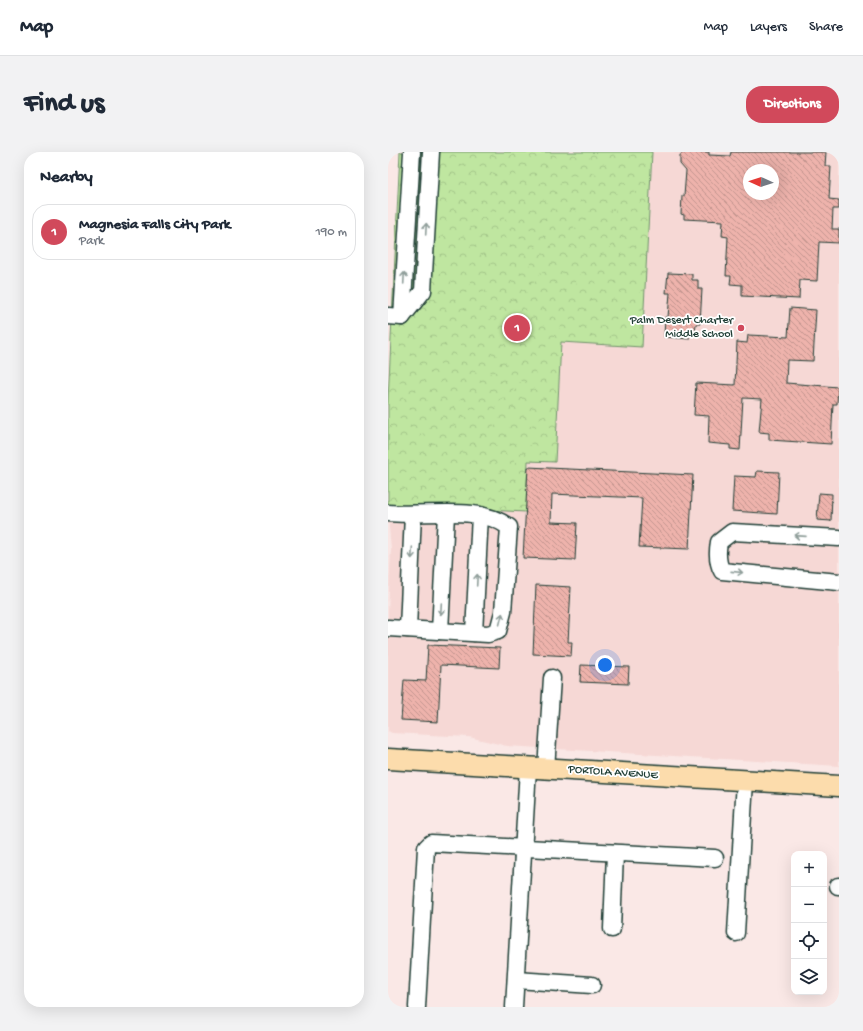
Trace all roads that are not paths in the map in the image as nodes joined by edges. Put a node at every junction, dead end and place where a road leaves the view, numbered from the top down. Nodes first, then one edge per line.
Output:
1 (412, 152) edge
2 (431, 152) edge
3 (395, 316) edge
4 (388, 513) edge
5 (413, 514) junction
6 (446, 514) junction
7 (480, 515) junction
8 (839, 538) edge
9 (839, 582) edge
10 (388, 628) edge
11 (408, 629) junction
12 (440, 631) junction
13 (474, 633) junction
14 (552, 678) dead end
15 (388, 759) edge
16 (537, 768) junction
17 (745, 781) junction
18 (839, 786) edge
19 (523, 848) junction
20 (615, 853) junction
21 (715, 858) dead end
22 (612, 929) dead end
23 (736, 933) dead end
24 (516, 980) junction
25 (592, 985) dead end
26 (417, 1007) edge
27 (514, 1007) edge

3 -> 1 street
3 -> 2 street
4 - 5 street
5 - 6 street
5 -> 11 street
6 - 7 street
6 -> 12 street
13 -> 7 street
13 -> 7 street
8 -> 9 street
10 - 11 street
11 - 12 street
12 - 13 street
14 - 16 street
15 - 16 main road, PORTOLA AVENUE
16 - 17 main road, PORTOLA AVENUE
16 - 19 street
17 - 18 main road, PORTOLA AVENUE
17 - 23 street
19 - 20 street
19 - 24 street
19 - 26 street
20 - 21 street
20 - 22 street
24 - 25 street
24 - 27 street

